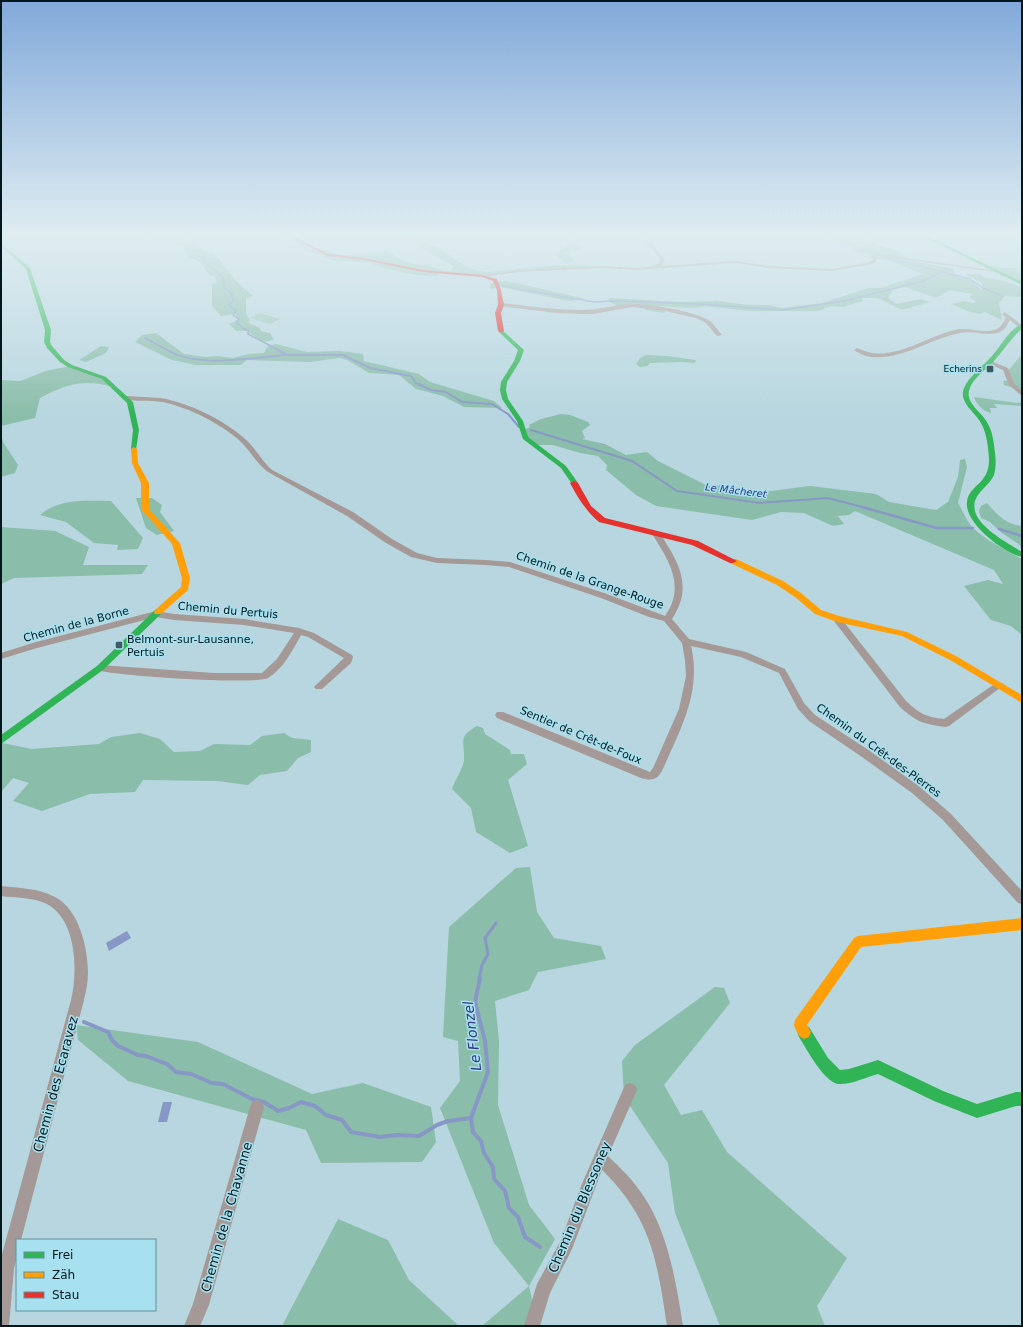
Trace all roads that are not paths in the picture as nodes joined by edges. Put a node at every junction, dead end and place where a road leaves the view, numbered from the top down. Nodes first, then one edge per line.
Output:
1 (36, 294) edge
2 (500, 294) edge
3 (501, 305) junction
4 (1021, 326) edge
5 (719, 335) dead end
6 (857, 350) dead end
7 (989, 362) junction
8 (1022, 394) edge
9 (127, 398) junction
10 (146, 400) junction
11 (132, 406) junction
12 (656, 534) junction
13 (1022, 555) edge
14 (156, 614) junction
15 (667, 619) junction
16 (837, 619) junction
17 (299, 630) junction
18 (686, 642) junction
19 (1, 656) edge
20 (100, 668) junction
21 (999, 685) junction
22 (319, 687) dead end
23 (1022, 699) edge
24 (500, 715) dead end
25 (1, 740) edge
26 (1, 891) edge
27 (1022, 899) edge
28 (1022, 924) edge
29 (630, 1090) dead end
30 (1022, 1099) edge
31 (257, 1107) dead end
32 (600, 1158) junction
33 (2, 1326) edge
34 (192, 1326) edge
35 (532, 1326) edge
36 (675, 1326) edge

1 - 9 street
2 - 3 street
3 - 5 street
3 - 12 street
4 - 6 street
4 - 7 street
7 - 8 street
7 - 13 street
9 - 10 street, Chemin de la Grange-Rouge
9 - 11 street
10 - 11 street, Chemin de la Grange-Rouge
10 - 15 street, Chemin de la Grange-Rouge
11 - 14 street
12 - 15 street
12 - 16 street
14 - 17 street, Chemin du Pertuis
14 - 19 street, Chemin de la Borne
14 - 20 street
15 - 18 street
16 - 21 street
16 - 21 street
17 - 20 street
17 - 22 street, Chemin du Pertuis
18 - 24 street, Sentier de Crêt-de-Foux
18 - 27 street, Chemin du Crêt-des-Pierres
20 - 25 street
21 - 23 street
26 - 33 street, Chemin des Ecaravez
28 - 30 street
29 - 32 street, Chemin du Blessoney
31 - 34 street, Chemin de la Chavanne
32 - 35 street, Chemin du Blessoney
32 - 36 street

